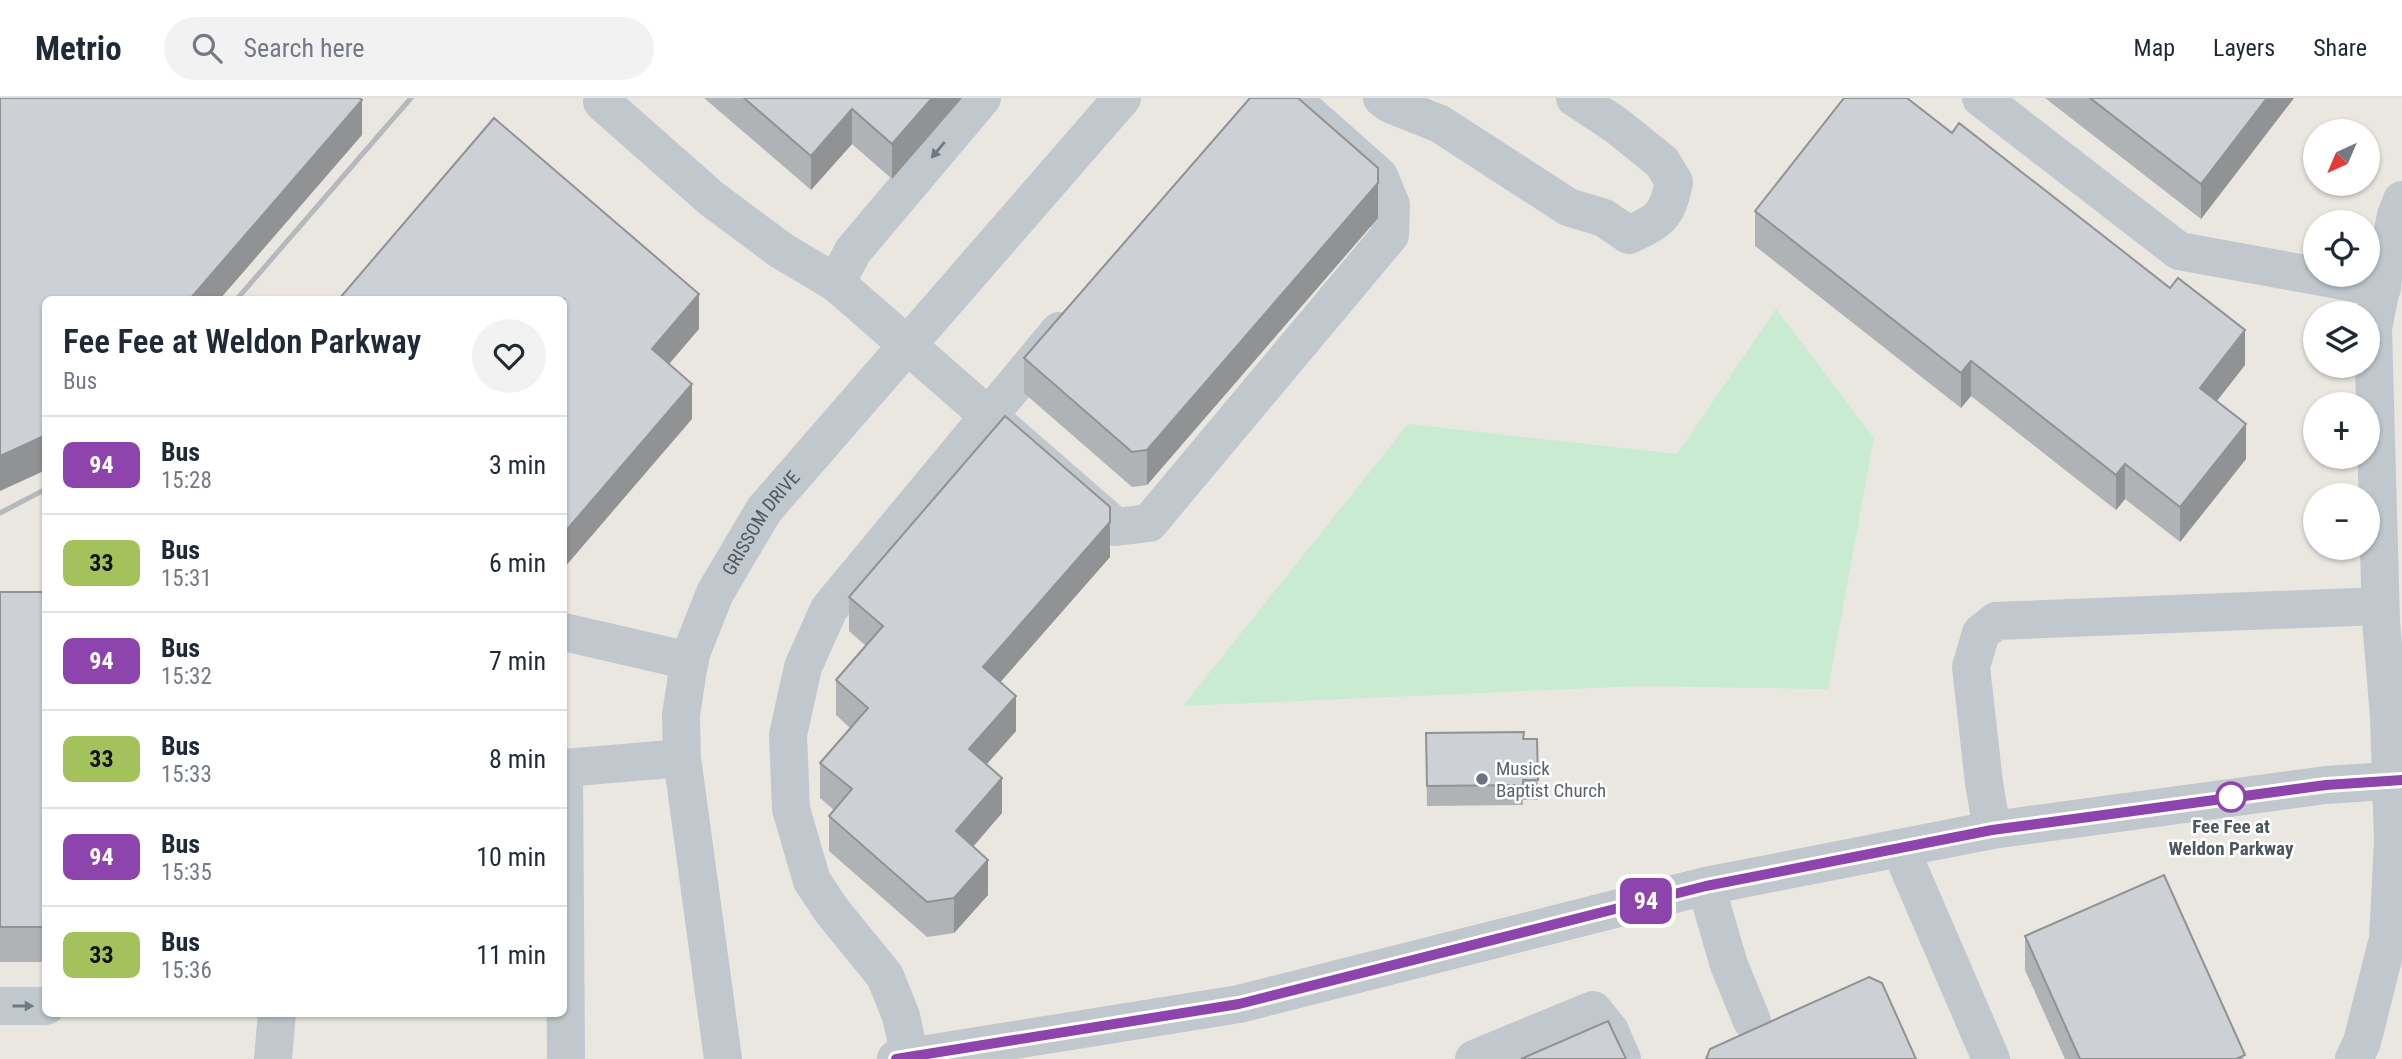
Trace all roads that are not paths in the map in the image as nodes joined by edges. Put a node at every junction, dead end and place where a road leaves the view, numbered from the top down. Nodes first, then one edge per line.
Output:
1 (982, 98) edge
2 (1122, 98) edge
3 (1291, 98) edge
4 (1382, 98) edge
5 (1575, 98) edge
6 (1982, 98) edge
7 (602, 102) dead end
8 (2402, 200) edge
9 (836, 283) junction
10 (2382, 288) junction
11 (1077, 309) edge
12 (908, 344) junction
13 (988, 415) junction
14 (2388, 615) edge
15 (567, 633) edge
16 (690, 661) junction
17 (682, 758) junction
18 (567, 768) edge
19 (2397, 780) edge
20 (1992, 830) junction
21 (1900, 848) junction
22 (1706, 886) junction
23 (2395, 942) edge
24 (0, 1006) edge
25 (42, 1006) edge
26 (277, 1017) edge
27 (565, 1017) edge
28 (1752, 1021) dead end
29 (919, 1057) edge
30 (273, 1059) edge
31 (566, 1059) edge
32 (723, 1059) edge
33 (1475, 1059) edge
34 (1622, 1059) edge
35 (1991, 1059) edge
36 (2354, 1059) edge

1 -> 9 street
2 - 12 street, GRISSOM DRIVE
3 - 13 street
4 - 5 street
6 - 10 street
7 - 9 street
8 - 10 street
9 - 12 street
10 - 14 street
11 - 13 street
12 - 13 street
12 - 16 street, GRISSOM DRIVE
13 - 29 street
14 - 19 street
14 - 20 street
15 - 16 street
16 - 17 street, GRISSOM DRIVE
17 - 18 street
17 - 32 street, GRISSOM DRIVE
19 - 20 street
19 - 23 street
20 - 21 street
21 - 22 street
21 - 35 street
22 - 28 street
22 - 29 street
23 - 36 street
24 -> 25 street
26 - 30 street
27 - 31 street
33 - 34 street

